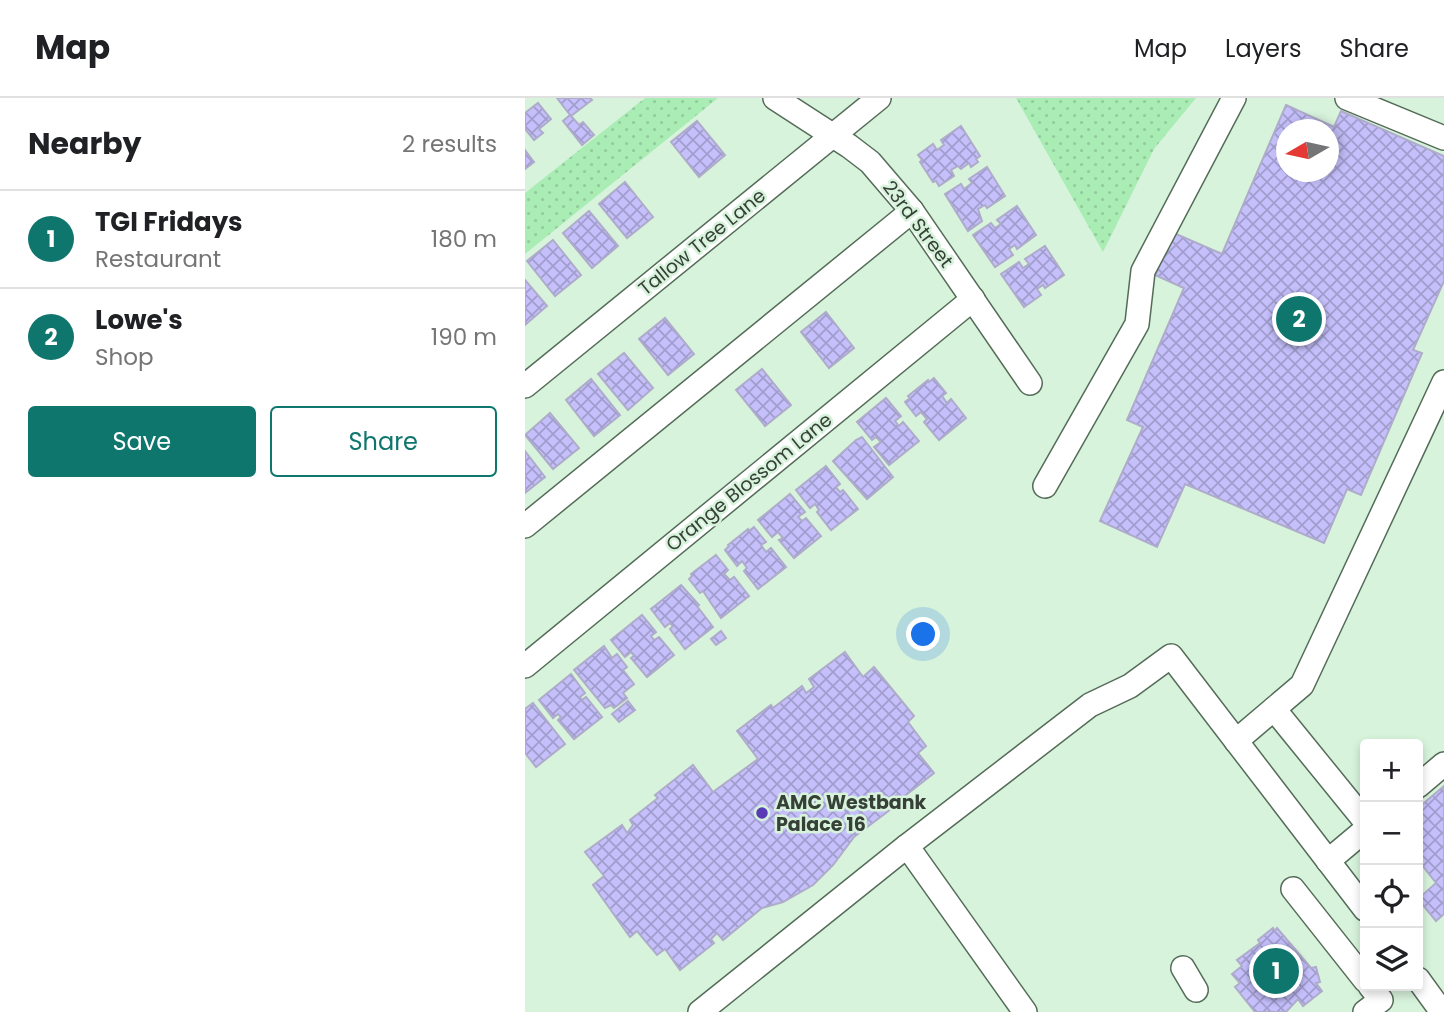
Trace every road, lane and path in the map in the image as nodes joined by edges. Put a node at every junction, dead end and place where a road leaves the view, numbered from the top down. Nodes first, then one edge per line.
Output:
1 (775, 98) edge
2 (879, 98) edge
3 (1234, 98) edge
4 (1347, 98) edge
5 (834, 136) junction
6 (1444, 138) edge
7 (912, 211) junction
8 (973, 299) junction
9 (1444, 382) edge
10 (1030, 383) dead end
11 (525, 386) edge
12 (1045, 486) dead end
13 (525, 526) edge
14 (525, 666) edge
15 (1274, 709) junction
16 (1236, 741) junction
17 (1444, 764) edge
18 (1423, 782) edge
19 (1360, 815) edge
20 (1360, 834) edge
21 (907, 846) junction
22 (1328, 861) junction
23 (1293, 889) dead end
24 (1360, 903) edge
25 (1183, 968) dead end
26 (1360, 974) edge
27 (1423, 986) edge
28 (1196, 990) dead end
29 (1374, 991) edge
30 (1442, 1011) edge
31 (700, 1012) edge
32 (1025, 1012) edge
33 (1365, 1012) edge

1 - 5 street, 23rd Street
2 - 5 street, Tallow Tree Lane
3 - 12 street
4 - 6 street
5 - 7 street, 23rd Street
5 - 11 street, Tallow Tree Lane
7 - 8 street, 23rd Street
7 - 13 street
8 - 10 street, 23rd Street
8 - 14 street, Orange Blossom Lane
9 - 15 street
15 - 16 street
15 - 19 street
16 - 21 street
16 - 22 street
17 - 18 street
20 - 22 street
21 - 31 street
21 - 32 street
22 - 24 street
23 - 26 street
25 - 28 street
27 - 30 street
29 - 33 street

